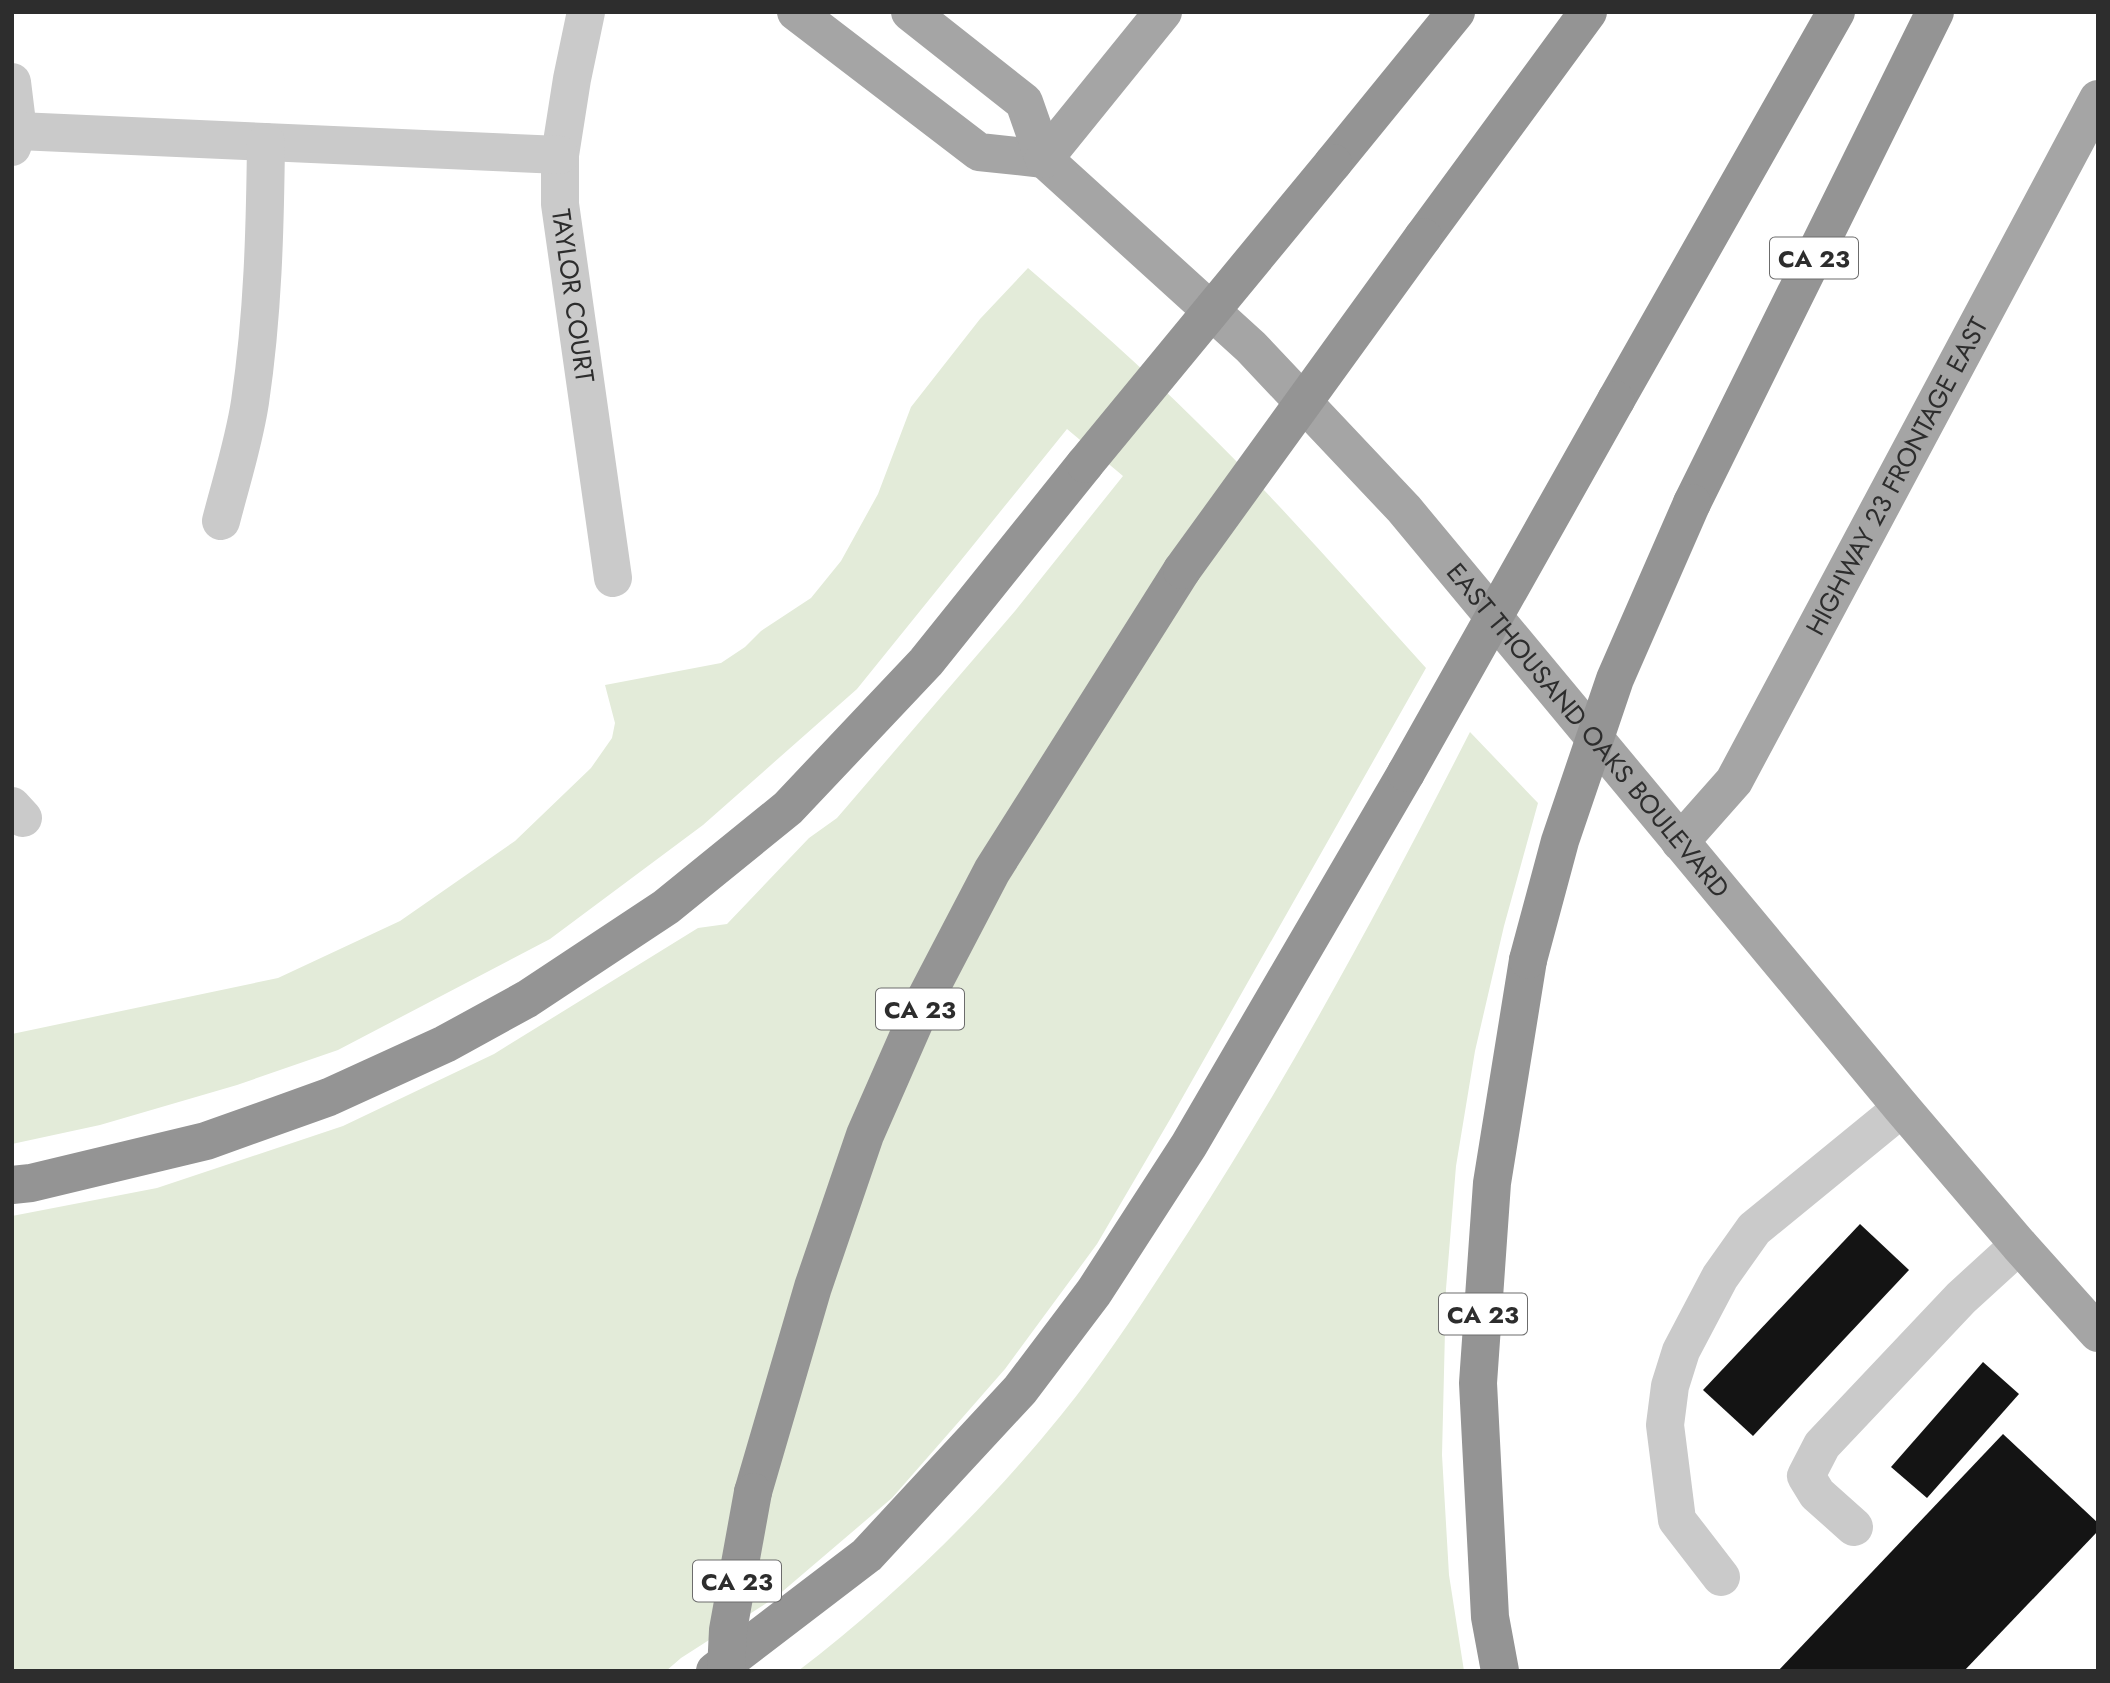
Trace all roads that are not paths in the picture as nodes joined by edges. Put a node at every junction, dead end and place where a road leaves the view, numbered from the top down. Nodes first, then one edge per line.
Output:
1 (586, 12) edge
2 (796, 12) edge
3 (910, 12) edge
4 (1163, 12) edge
5 (1455, 12) edge
6 (1588, 12) edge
7 (1836, 12) edge
8 (1935, 12) edge
9 (12, 82) edge
10 (2098, 99) edge
11 (15, 139) edge
12 (266, 142) junction
13 (560, 155) junction
14 (1044, 159) junction
15 (221, 521) dead end
16 (613, 578) dead end
17 (1680, 842) junction
18 (1902, 1108) junction
19 (12, 1185) edge
20 (2019, 1245) junction
21 (2098, 1333) edge
22 (1854, 1527) dead end
23 (1721, 1577) dead end
24 (715, 1671) edge
25 (726, 1671) edge
26 (1500, 1671) edge

1 - 13 street, TAYLOR COURT
2 - 14 main road
3 - 14 main road, EAST THOUSAND OAKS BOULEVARD
4 - 14 main road
5 - 19 highway, bridge
6 - 25 highway, CA 23, bridge
7 - 24 highway, bridge
8 - 26 highway, CA 23, bridge
9 - 11 street
10 - 17 main road, HIGHWAY 23 FRONTAGE EAST
11 - 12 street
12 - 13 street
12 - 15 street
13 - 16 street, TAYLOR COURT
14 - 17 main road, EAST THOUSAND OAKS BOULEVARD
17 - 18 main road, EAST THOUSAND OAKS BOULEVARD
18 - 20 main road, EAST THOUSAND OAKS BOULEVARD
18 - 23 street
20 - 21 main road, EAST THOUSAND OAKS BOULEVARD
20 - 22 street

